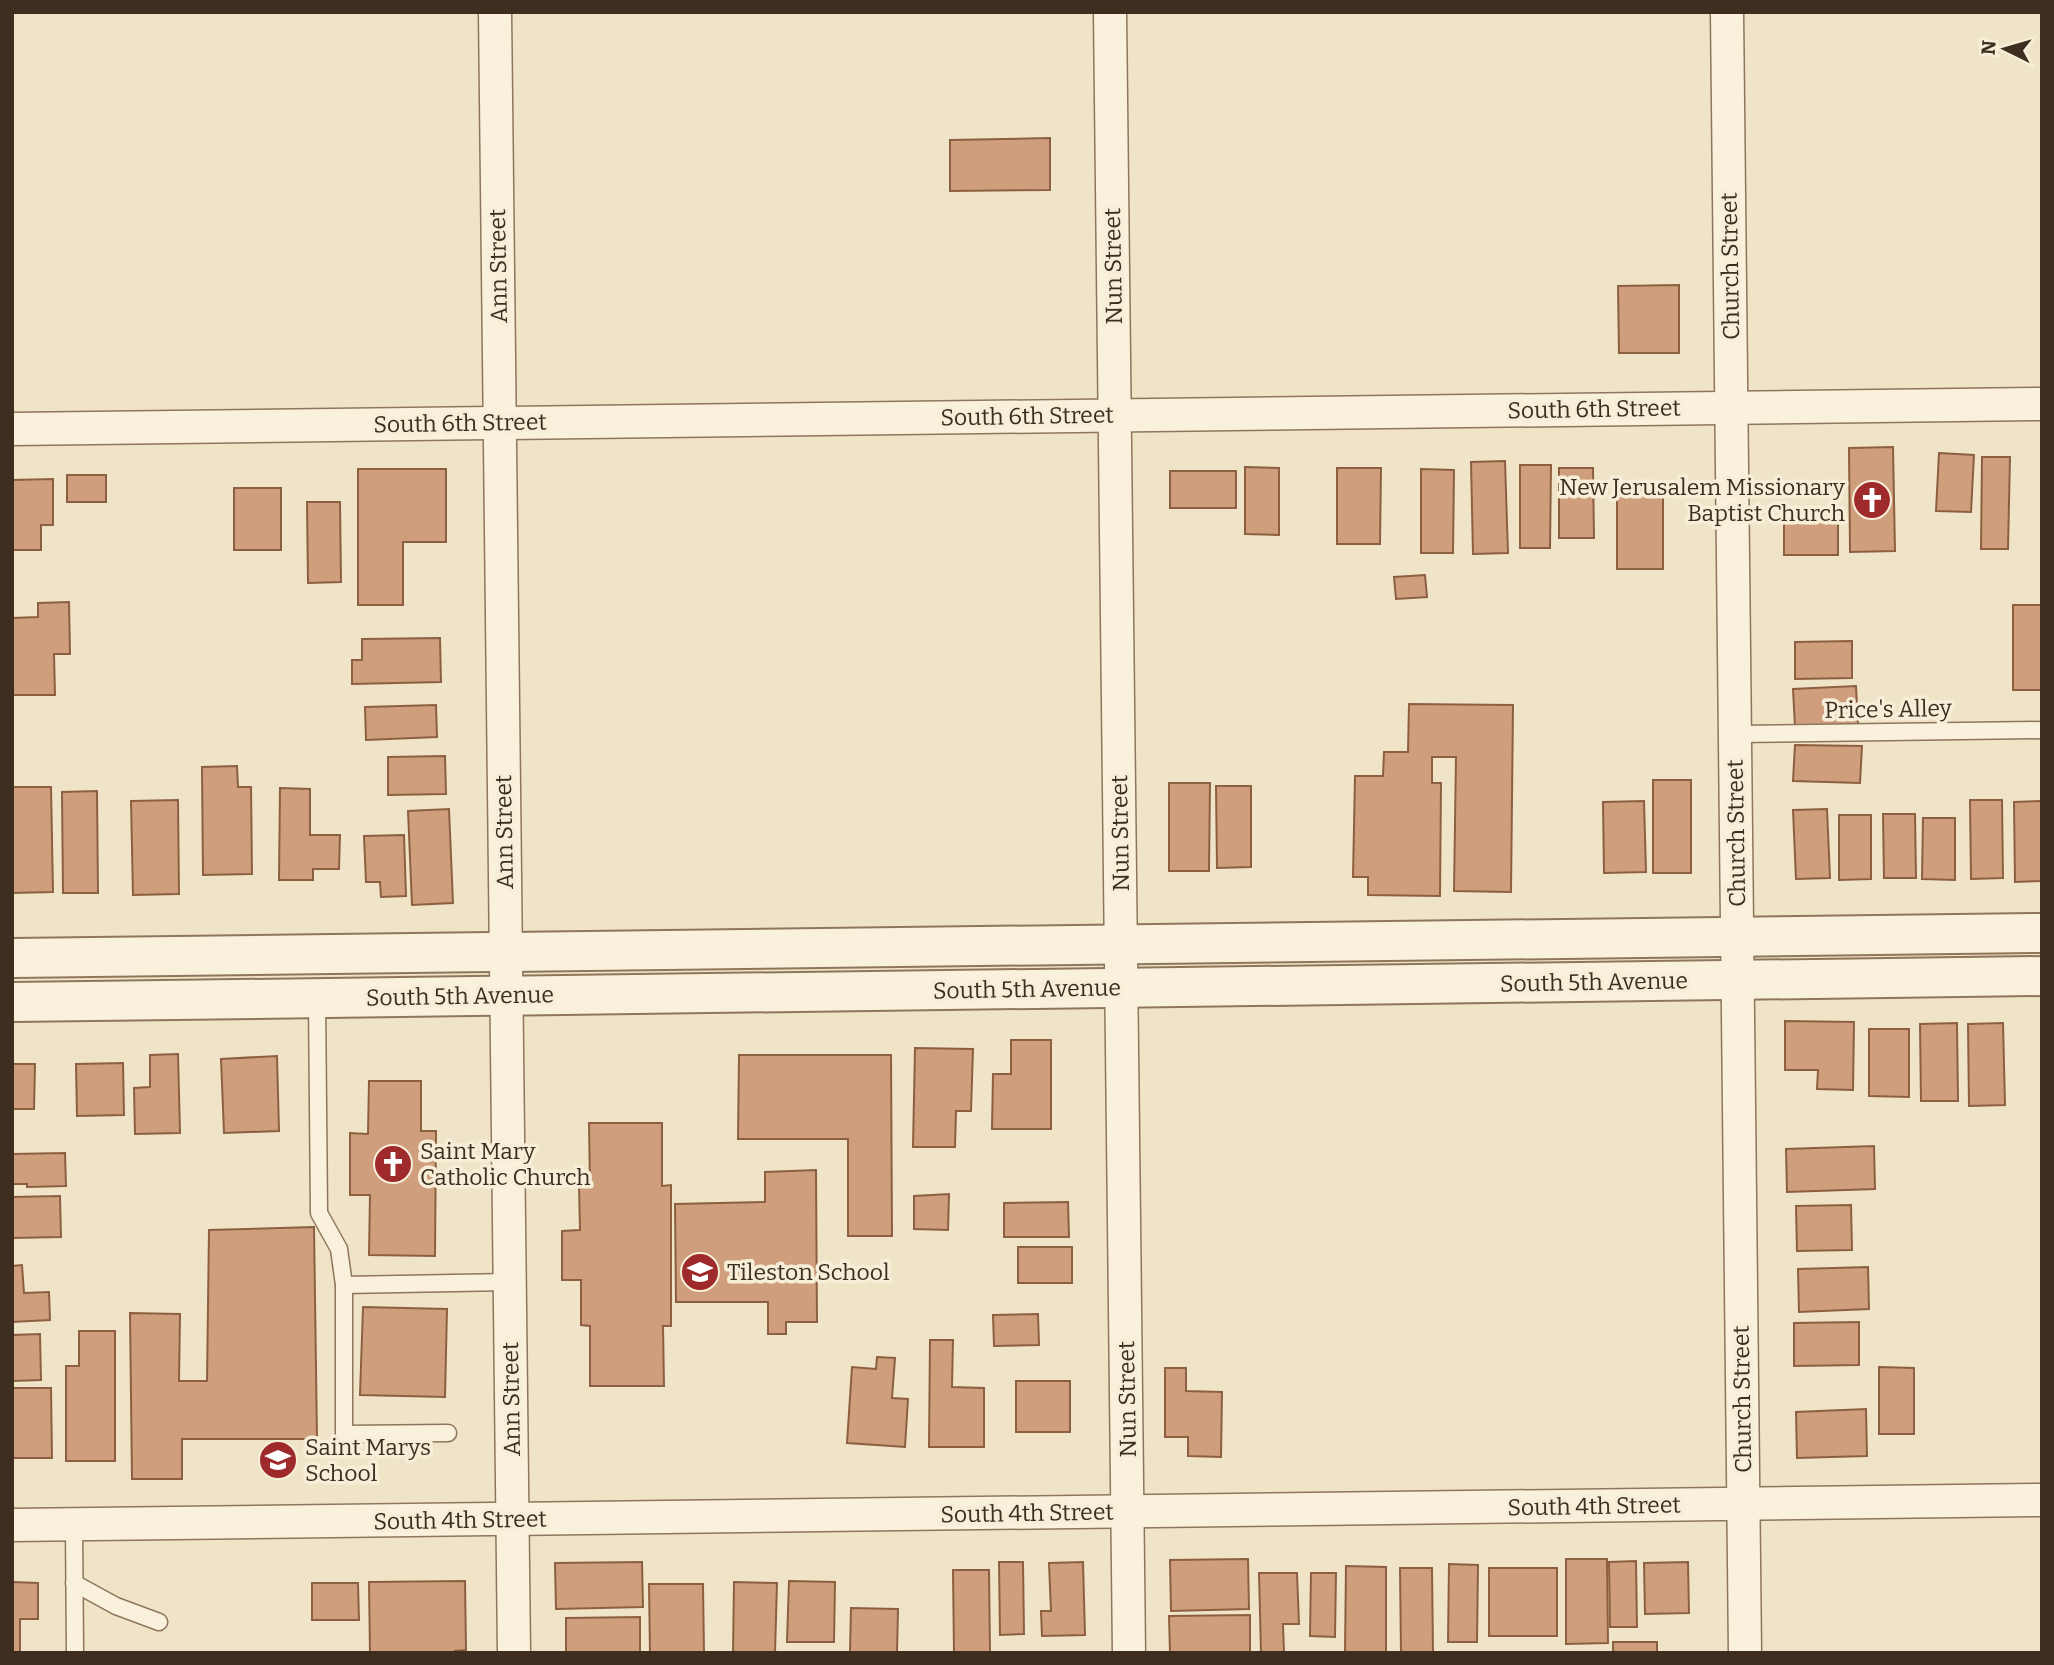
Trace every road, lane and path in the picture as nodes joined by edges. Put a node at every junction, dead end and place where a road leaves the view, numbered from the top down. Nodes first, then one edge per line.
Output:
1 (495, 12) edge
2 (1111, 12) edge
3 (1727, 12) edge
4 (2042, 404) edge
5 (1731, 408) junction
6 (1115, 415) junction
7 (500, 423) junction
8 (12, 429) edge
9 (2042, 730) edge
10 (1735, 734) junction
11 (2042, 933) edge
12 (1737, 936) junction
13 (1121, 944) junction
14 (506, 952) junction
15 (12, 958) edge
16 (2042, 976) edge
17 (1737, 980) junction
18 (1122, 988) junction
19 (506, 995) junction
20 (317, 998) junction
21 (12, 1002) edge
22 (509, 1282) junction
23 (344, 1286) junction
24 (449, 1433) dead end
25 (2042, 1500) edge
26 (1744, 1504) junction
27 (1128, 1511) junction
28 (512, 1519) junction
29 (12, 1525) edge
30 (74, 1525) junction
31 (74, 1583) junction
32 (159, 1622) dead end
33 (75, 1653) edge
34 (514, 1653) edge
35 (1129, 1653) edge
36 (1745, 1653) edge

1 - 7 street, Ann Street
2 - 6 street, Nun Street
3 - 5 street, Church Street
4 - 5 street, South 6th Street
5 - 6 street, South 6th Street
5 - 10 street, Church Street
6 - 7 street, South 6th Street
6 - 13 street, Nun Street
7 - 8 street, South 6th Street
7 - 14 street, Ann Street
9 - 10 lane, Price's Alley
10 - 12 street, Church Street
11 - 12 street, South 5th Avenue
12 - 13 street, South 5th Avenue
12 - 17 street, Church Street
13 - 14 street, South 5th Avenue
13 - 18 street, Nun Street
14 - 15 street, South 5th Avenue
14 - 19 street, Ann Street
16 - 17 street, South 5th Avenue
17 - 18 street, South 5th Avenue
17 - 26 street, Church Street
18 - 19 street, South 5th Avenue
18 - 27 street, Nun Street
19 - 20 street, South 5th Avenue
19 - 22 street, Ann Street
20 - 21 street, South 5th Avenue
20 - 23 lane
22 - 23 lane
22 - 28 street, Ann Street
23 - 24 lane
25 - 26 street, South 4th Street
26 - 27 street, South 4th Street
26 - 36 street, Church Street
27 - 28 street, South 4th Street
27 - 35 street, Nun Street
28 - 30 street, South 4th Street
28 - 34 street, Ann Street
29 - 30 street, South 4th Street
30 - 31 lane
31 - 32 lane
31 - 33 lane

